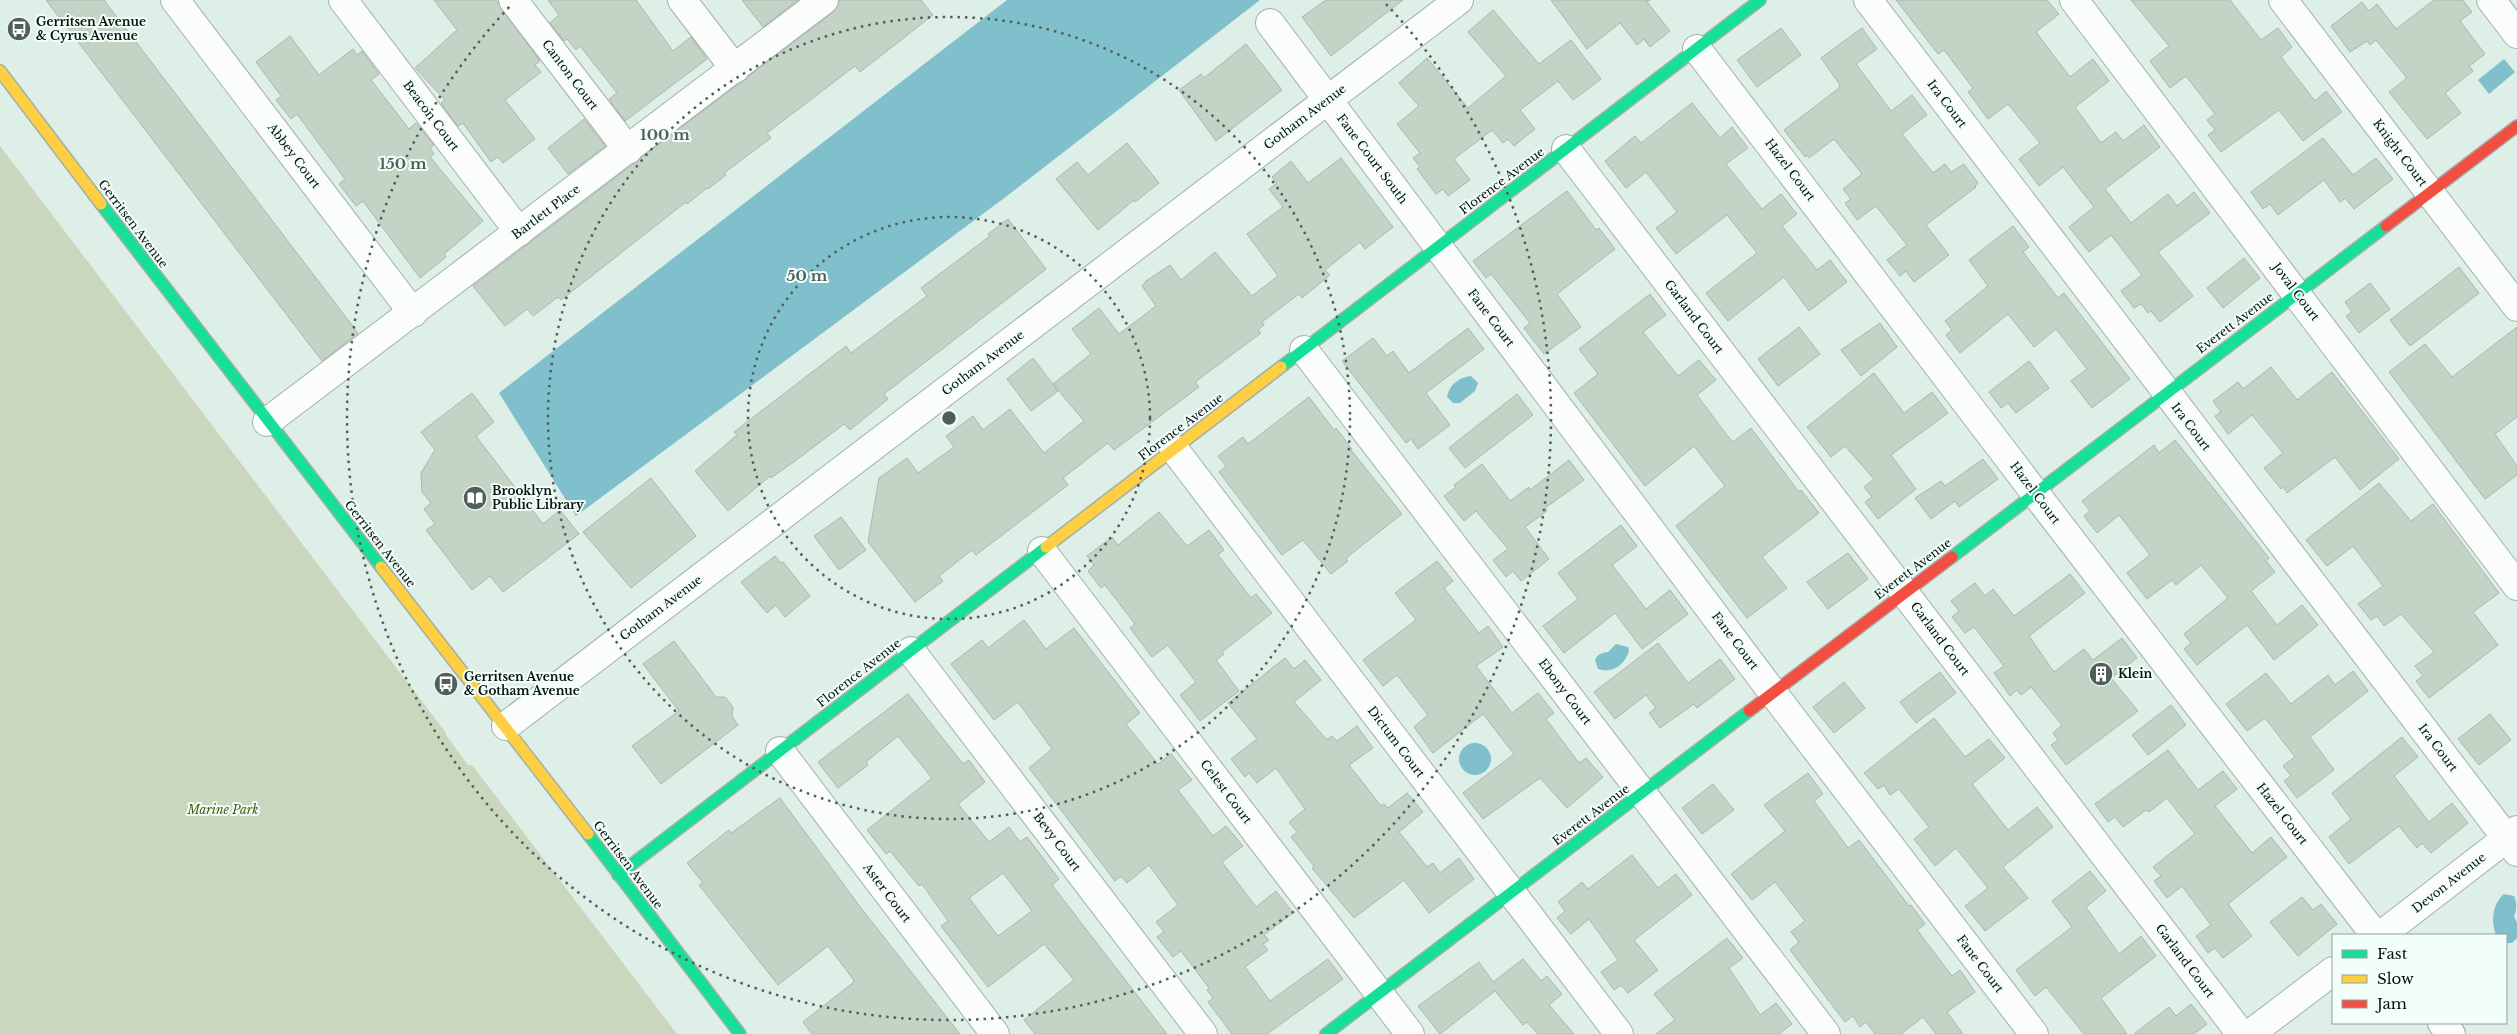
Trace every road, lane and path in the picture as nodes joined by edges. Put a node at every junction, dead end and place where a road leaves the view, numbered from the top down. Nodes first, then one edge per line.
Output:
1 (175, 0) edge
2 (343, 0) edge
3 (513, 0) edge
4 (682, 0) edge
5 (824, 0) edge
6 (1459, 0) edge
7 (1760, 0) edge
8 (1868, 0) edge
9 (2074, 0) edge
10 (2284, 0) edge
11 (2491, 0) edge
12 (1270, 23) dead end
13 (2517, 34) edge
14 (1697, 48) junction
15 (735, 69) junction
16 (0, 71) edge
17 (1328, 100) junction
18 (2517, 126) edge
19 (1566, 149) junction
20 (628, 150) junction
21 (2430, 192) junction
22 (519, 232) junction
23 (1438, 247) junction
24 (2297, 294) junction
25 (2517, 306) edge
26 (413, 313) junction
27 (1304, 350) junction
28 (2166, 393) junction
29 (267, 422) junction
30 (1174, 449) junction
31 (2035, 494) junction
32 (1042, 551) junction
33 (2517, 586) edge
34 (1904, 593) junction
35 (911, 651) junction
36 (1774, 693) junction
37 (506, 726) junction
38 (780, 752) junction
39 (1642, 793) junction
40 (2513, 840) edge
41 (618, 875) junction
42 (1511, 893) junction
43 (2374, 934) edge
44 (2382, 934) edge
45 (2332, 972) edge
46 (1379, 993) junction
47 (740, 1034) edge
48 (995, 1034) edge
49 (1203, 1034) edge
50 (1326, 1034) edge
51 (1410, 1034) edge
52 (1619, 1034) edge
53 (1826, 1034) edge
54 (2034, 1034) edge
55 (2241, 1034) edge
56 (2250, 1034) edge

1 - 26 street, Abbey Court
2 - 22 street, Beacon Court
3 - 20 street, Canton Court
4 - 15 street
5 - 15 street, Bartlett Place
6 - 17 street, Gotham Avenue
7 - 14 street, Florence Avenue
8 - 28 street, Ira Court
9 - 24 street, Joval Court
10 - 21 street, Knight Court
11 - 13 street
12 - 17 street, Fane Court South
14 - 19 street, Florence Avenue
14 - 31 street, Hazel Court
15 - 20 street, Bartlett Place
16 - 29 street, Gerritsen Avenue
17 - 23 street, Fane Court South
17 - 37 street, Gotham Avenue
18 - 21 street, Everett Avenue
19 - 23 street, Florence Avenue
19 - 34 street, Garland Court
20 - 22 street, Bartlett Place
21 - 24 street, Everett Avenue
21 - 25 street, Knight Court
22 - 26 street, Bartlett Place
23 - 27 street, Florence Avenue
23 - 36 street, Fane Court
24 - 28 street, Everett Avenue
24 - 33 street, Joval Court
26 - 29 street, Bartlett Place
27 - 30 street, Florence Avenue
27 - 39 street, Ebony Court
28 - 31 street, Everett Avenue
28 - 40 street, Ira Court
29 - 37 street, Gerritsen Avenue
30 - 32 street, Florence Avenue
30 - 42 street, Dictum Court
31 - 34 street, Everett Avenue
31 - 43 street, Hazel Court
32 - 35 street, Florence Avenue
32 - 46 street, Celest Court
34 - 36 street, Everett Avenue
34 - 55 street, Garland Court
35 - 38 street, Florence Avenue
35 - 49 street, Bevy Court
36 - 39 street, Everett Avenue
36 - 54 street, Fane Court
37 - 41 street, Gerritsen Avenue
38 - 41 street, Florence Avenue
38 - 48 street, Aster Court
39 - 42 street, Everett Avenue
39 - 53 street, Ebony Court
40 - 44 street, Devon Avenue
41 - 47 street, Gerritsen Avenue
42 - 46 street, Everett Avenue
42 - 52 street, Dictum Court
45 - 56 street
46 - 50 street, Everett Avenue
46 - 51 street, Celest Court

